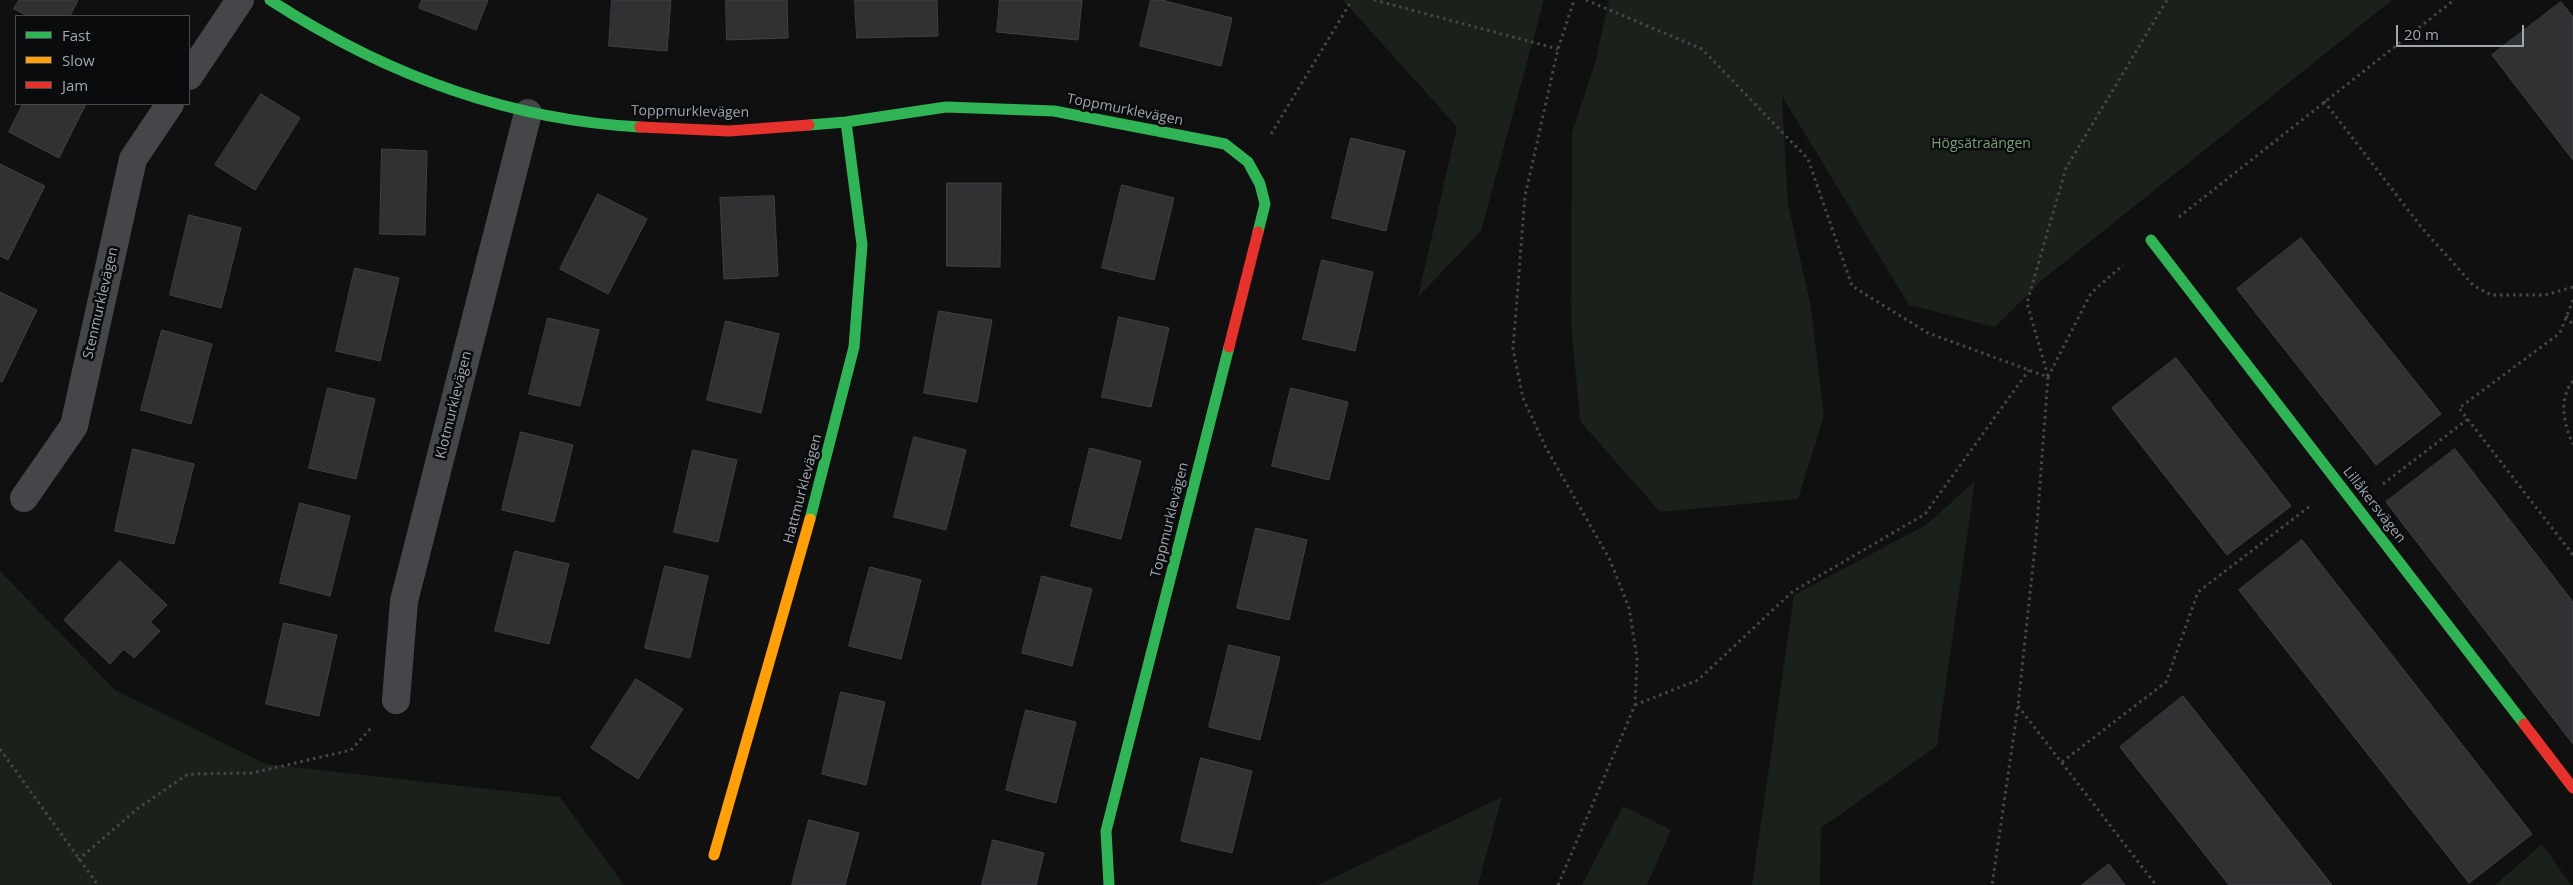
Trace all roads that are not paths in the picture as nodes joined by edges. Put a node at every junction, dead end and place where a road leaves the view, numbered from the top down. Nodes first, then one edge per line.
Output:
1 (240, 0) edge
2 (270, 0) edge
3 (190, 75) edge
4 (169, 105) edge
5 (528, 113) junction
6 (846, 122) junction
7 (2151, 240) road end
8 (24, 498) dead end
9 (396, 700) road end
10 (2573, 788) edge
11 (714, 855) dead end
12 (1109, 885) edge

1 - 3 street
2 - 5 street, Toppmurklevägen
4 - 8 street, Stenmurklevägen
5 - 6 street, Toppmurklevägen
5 - 9 street, Klotmurklevägen
6 - 11 street, Hattmurklevägen
6 - 12 street, Toppmurklevägen
7 - 10 street, Lillåkersvägen

